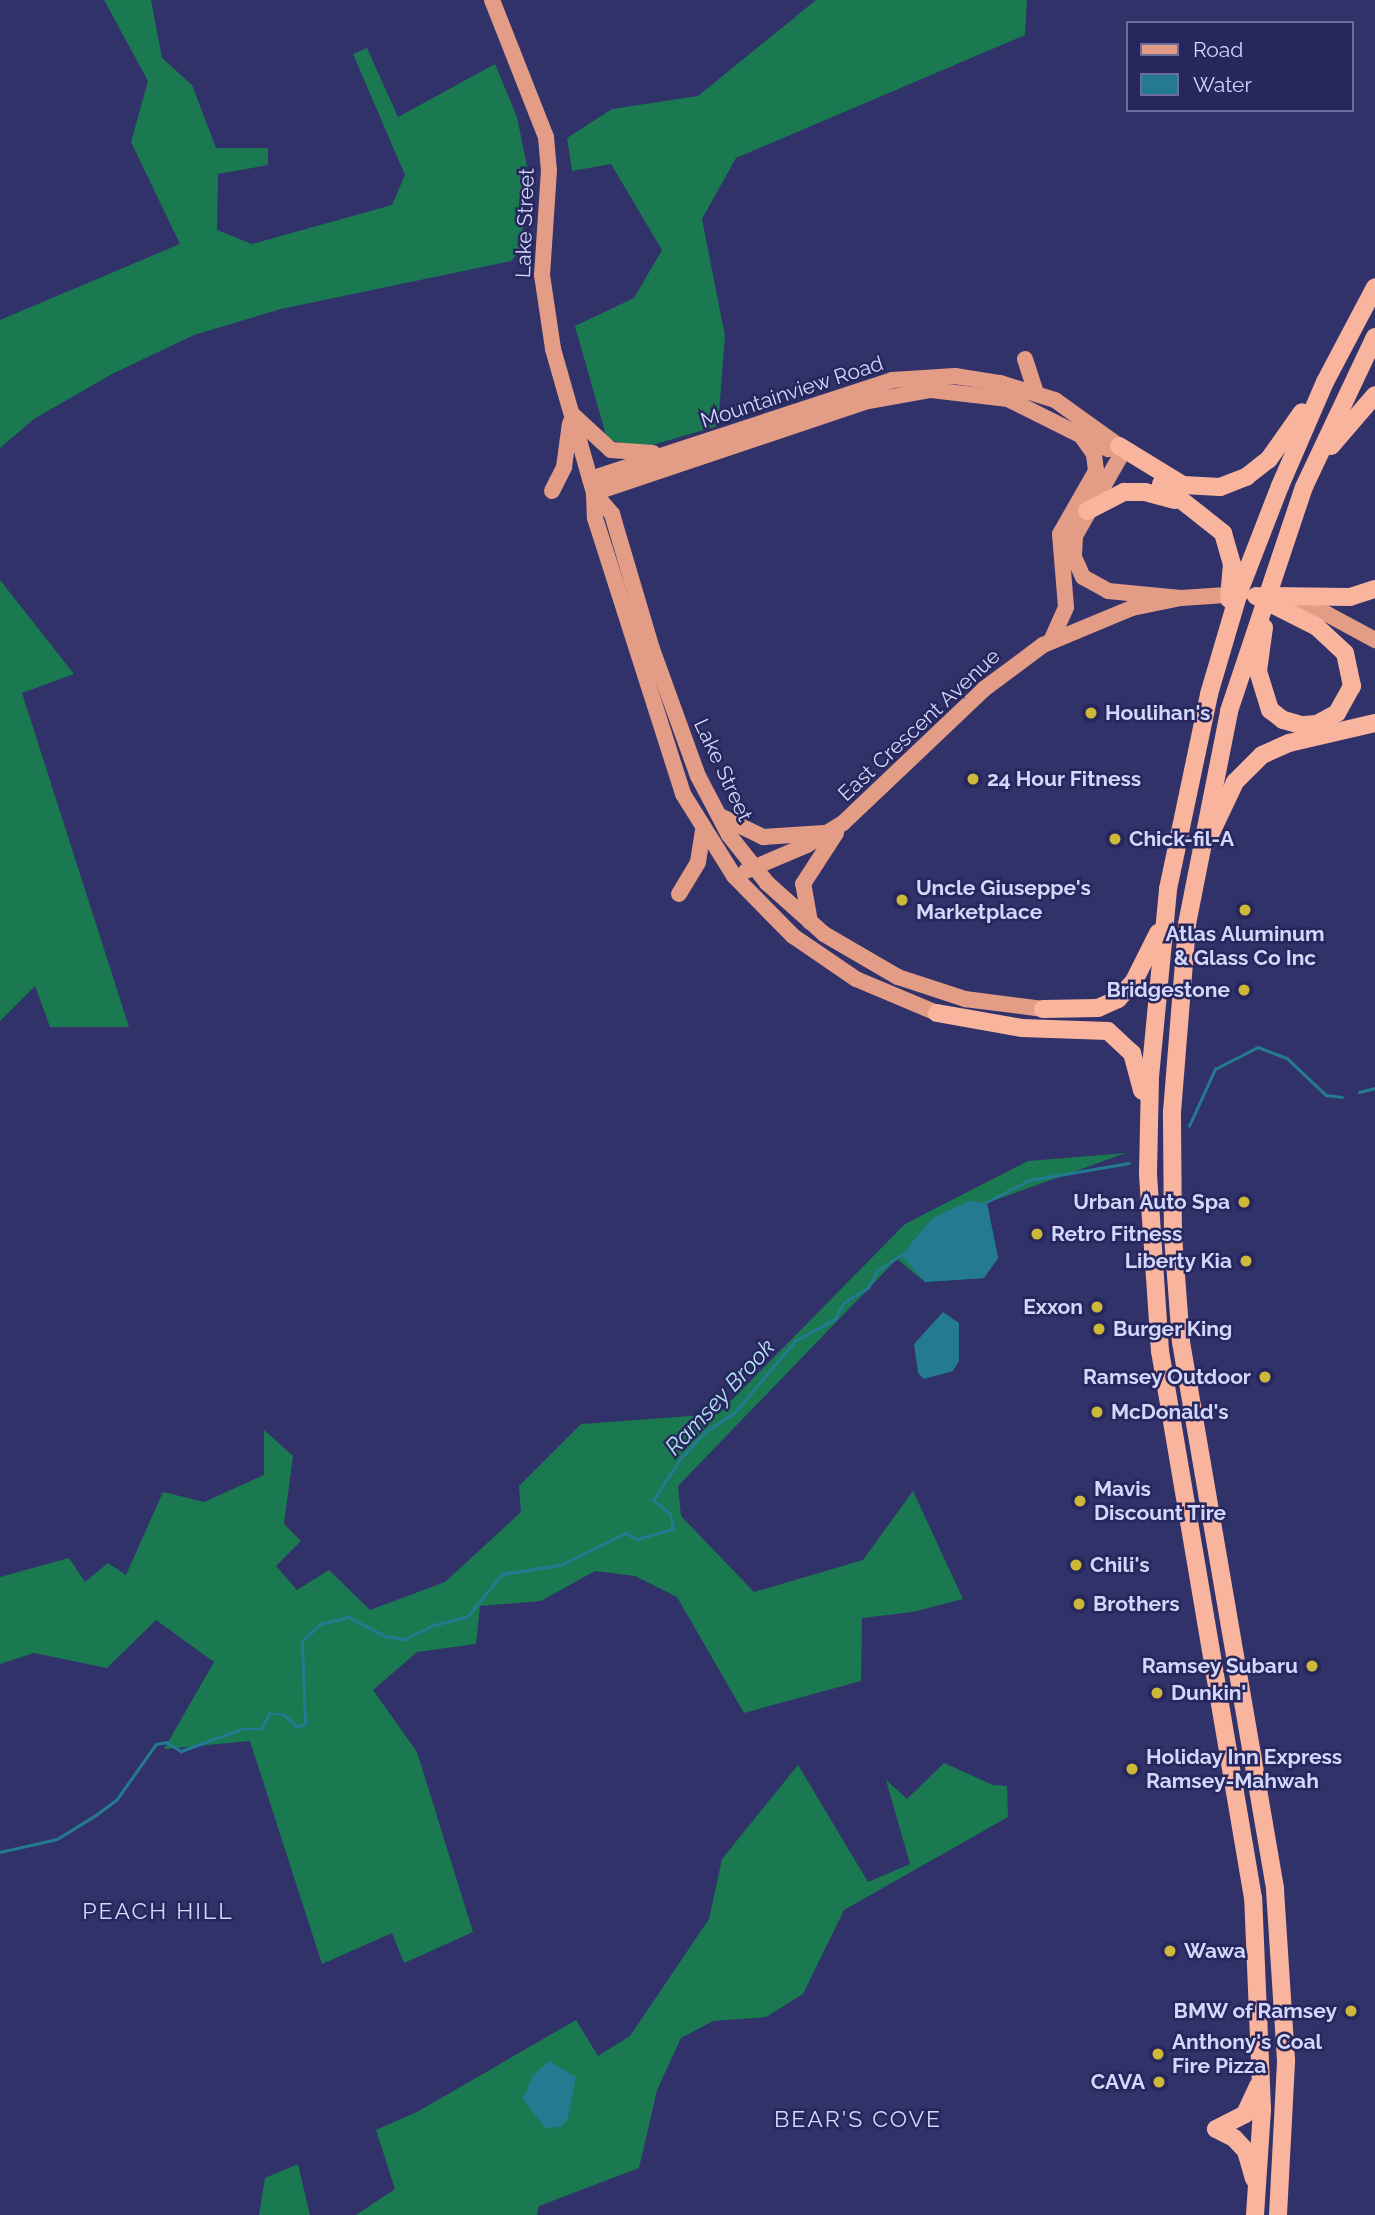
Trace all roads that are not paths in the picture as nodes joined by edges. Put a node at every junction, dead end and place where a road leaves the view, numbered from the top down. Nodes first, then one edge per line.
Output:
1 (492, 0) edge
2 (1375, 287) edge
3 (1349, 334) junction
4 (1375, 337) edge
5 (1025, 359) dead end
6 (998, 389) junction
7 (1036, 393) junction
8 (1375, 395) edge
9 (571, 414) junction
10 (1079, 434) junction
11 (1120, 451) junction
12 (680, 452) junction
13 (592, 486) junction
14 (1304, 487) junction
15 (552, 491) dead end
16 (1192, 507) junction
17 (1087, 511) junction
18 (1278, 555) junction
19 (1375, 589) edge
20 (1256, 596) junction
21 (1181, 598) junction
22 (1312, 608) junction
23 (1375, 640) edge
24 (1051, 641) junction
25 (1224, 646) junction
26 (1375, 723) edge
27 (713, 808) junction
28 (844, 823) junction
29 (703, 831) junction
30 (830, 832) junction
31 (754, 868) junction
32 (734, 876) junction
33 (1193, 881) junction
34 (679, 894) dead end
35 (1165, 918) junction
36 (811, 924) junction
37 (1043, 1009) joint
38 (937, 1013) joint
39 (1149, 1140) junction
40 (1262, 2076) junction
41 (1257, 2191) junction
42 (1255, 2215) edge
43 (1278, 2215) edge

1 - 9 main road, Lake Street
2 - 3 highway
3 - 11 highway
3 - 25 highway
4 - 14 highway
5 - 7 main road
6 - 7 main road, Mountainview Road
6 - 10 main road, Mountainview Road
6 - 12 main road, Mountainview Road
6 - 13 main road, Mountainview Road
7 - 11 main road, Mountainview Road
8 - 14 highway
9 - 12 main road
9 - 13 main road, Lake Street
9 - 15 main road
10 - 11 main road, Mountainview Road
10 - 24 main road
11 - 16 highway
11 - 17 main road
12 - 13 main road, Mountainview Road
13 - 27 main road, Lake Street
13 - 29 main road, Lake Street
14 - 18 highway
16 - 17 highway
16 - 25 highway
17 - 21 main road
18 - 22 highway
18 - 33 highway
19 - 22 highway
20 - 21 main road, East Crescent Avenue
20 - 22 highway
20 - 22 highway
21 - 24 main road, East Crescent Avenue
22 - 23 main road
24 - 28 main road, East Crescent Avenue
25 - 35 highway
26 - 33 highway
27 - 30 main road
27 - 31 main road, Lake Street
28 - 30 main road, East Crescent Avenue
28 - 36 main road
29 - 32 main road, Lake Street
29 - 34 main road
30 - 31 main road, East Crescent Avenue
31 - 32 main road, East Crescent Avenue
31 - 36 main road, Lake Street
32 - 38 main road, Lake Street
33 - 43 highway
35 - 37 highway
35 - 39 highway
36 - 37 main road, Lake Street
38 - 39 highway
39 - 40 highway
40 - 41 highway
40 - 41 highway
41 - 42 highway

